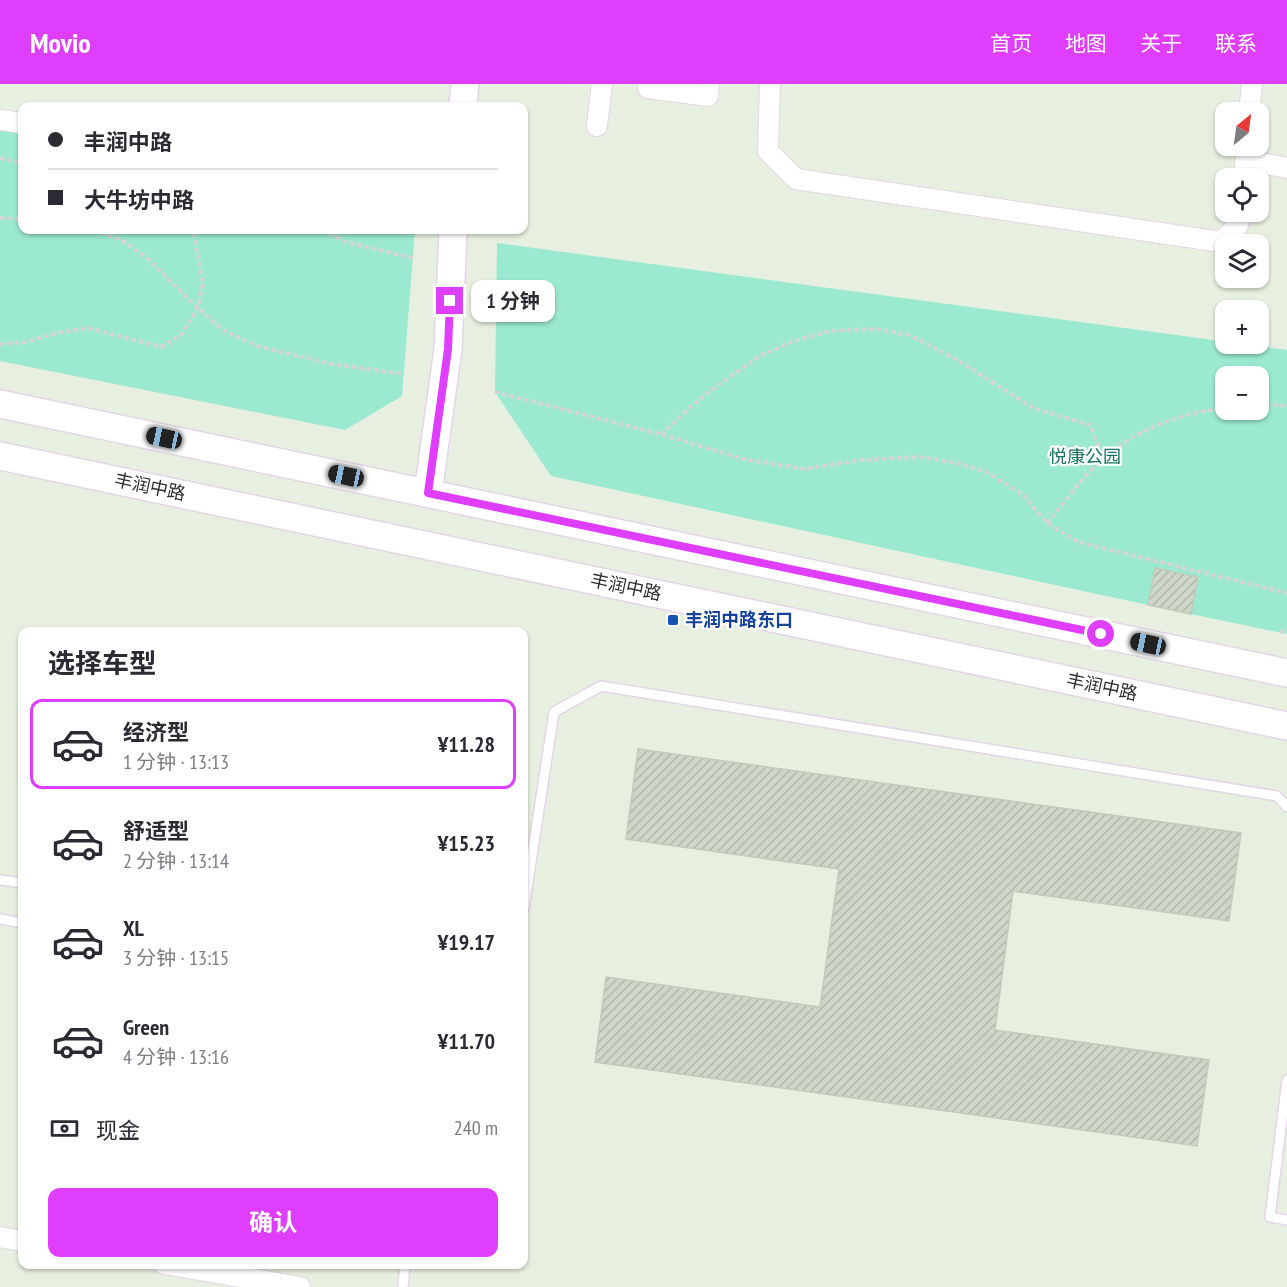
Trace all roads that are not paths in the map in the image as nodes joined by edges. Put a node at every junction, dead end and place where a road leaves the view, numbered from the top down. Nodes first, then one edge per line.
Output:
1 (465, 84) edge
2 (602, 84) edge
3 (710, 84) edge
4 (770, 84) edge
5 (1252, 84) edge
6 (648, 88) dead end
7 (463, 102) edge
8 (1250, 102) edge
9 (0, 120) edge
10 (18, 122) edge
11 (597, 126) dead end
12 (1246, 161) edge
13 (1287, 168) edge
14 (1238, 222) edge
15 (453, 234) edge
16 (0, 405) edge
17 (0, 456) edge
18 (428, 493) junction
19 (1287, 673) edge
20 (1287, 726) edge
21 (1287, 807) edge
22 (0, 880) edge
23 (18, 882) edge
24 (528, 882) edge
25 (0, 919) edge
26 (18, 922) edge
27 (1287, 1080) edge
28 (1287, 1220) edge
29 (0, 1237) edge
30 (18, 1240) edge
31 (194, 1269) edge
32 (405, 1269) edge
33 (300, 1287) edge
34 (403, 1287) edge

1 - 7 street
2 - 11 street
3 - 6 street
4 - 14 street
5 - 8 street
9 - 10 street
12 - 13 street
15 - 18 street
16 - 18 street
17 - 20 street, 丰润中路
18 - 19 street
21 - 24 lane
22 - 23 lane
25 - 26 lane
27 - 28 lane
29 - 30 street
31 - 33 street
32 - 34 lane

